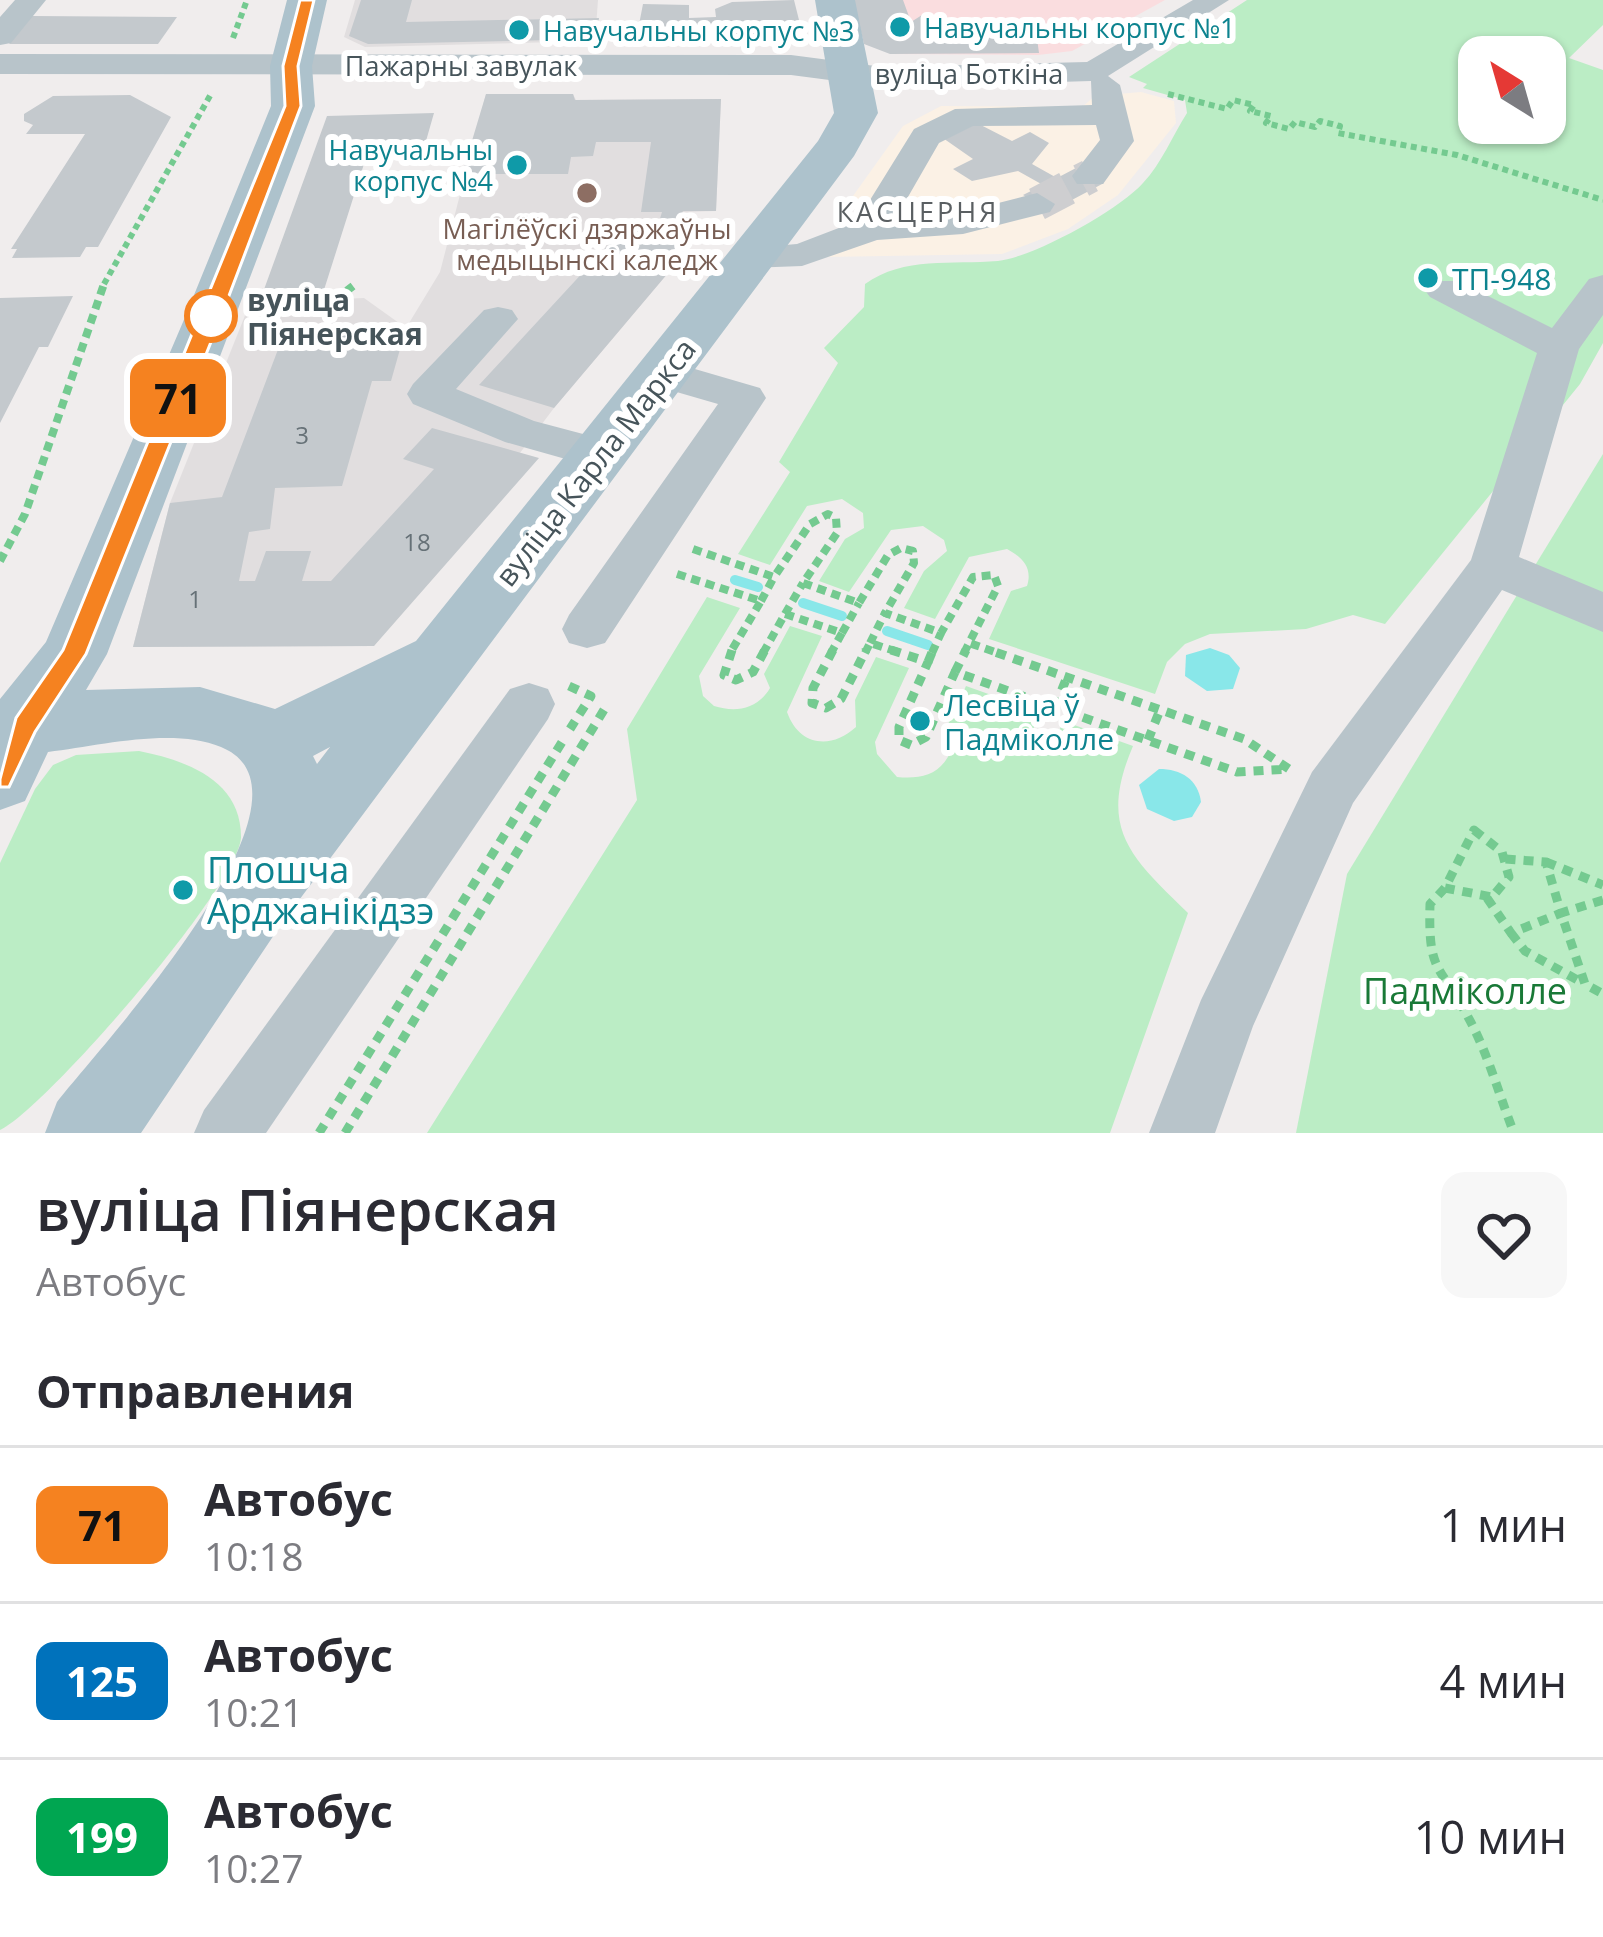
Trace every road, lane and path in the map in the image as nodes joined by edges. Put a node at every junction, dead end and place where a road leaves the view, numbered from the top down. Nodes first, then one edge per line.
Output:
1 (31, 0) edge
2 (247, 0) edge
3 (277, 0) edge
4 (307, 0) edge
5 (835, 0) edge
6 (1214, 0) edge
7 (0, 36) edge
8 (13, 64) edge
9 (246, 69) junction
10 (849, 71) junction
11 (1094, 71) junction
12 (1168, 94) dead end
13 (3, 99) dead end
14 (1112, 115) junction
15 (1090, 176) tunnel mouth
16 (1603, 200) edge
17 (1037, 204) tunnel mouth
18 (871, 229) junction
19 (752, 257) junction
20 (353, 286) dead end
21 (1603, 287) edge
22 (1444, 289) dead end
23 (260, 304) dead end
24 (498, 319) dead end
25 (1559, 348) junction
26 (664, 374) junction
27 (601, 454) junction
28 (693, 549) dead end
29 (0, 561) edge
30 (1493, 566) junction
31 (677, 574) dead end
32 (774, 577) junction
33 (803, 583) junction
34 (760, 601) junction
35 (859, 603) junction
36 (885, 613) junction
37 (1603, 613) edge
38 (785, 614) junction
39 (587, 628) dead end
40 (842, 633) junction
41 (941, 633) junction
42 (460, 638) junction
43 (870, 643) junction
44 (969, 643) junction
45 (928, 662) junction
46 (956, 672) junction
47 (1067, 677) junction
48 (591, 696) dead end
49 (529, 704) dead end
50 (608, 705) dead end
51 (1054, 707) junction
52 (1160, 710) junction
53 (6, 733) edge
54 (1148, 740) junction
55 (271, 745) junction
56 (1505, 859) junction
57 (1546, 862) junction
58 (1603, 885) edge
59 (1445, 888) junction
60 (1486, 897) junction
61 (256, 898) junction
62 (1603, 900) edge
63 (1562, 913) junction
64 (1511, 933) junction
65 (1585, 984) junction
66 (1603, 994) edge
67 (88, 1133) edge
68 (227, 1133) edge
69 (320, 1133) edge
70 (345, 1133) edge
71 (1182, 1133) edge
72 (1514, 1133) edge

1 - 7 street
2 - 9 path
3 - 9 main road
4 - 9 main road
5 - 10 main road, вуліца Карла Маркса
6 - 11 street, вуліца Боткіна
8 - 9 street, Пажарны завулак
8 - 13 street
9 - 10 street, Пажарны завулак
9 - 29 path
9 - 53 main road
10 - 11 street, вуліца Боткіна
10 - 19 main road, вуліца Карла Маркса
11 - 14 street
12 - 16 path
14 - 15 street
14 - 18 street
17 - 18 street
18 - 19 street
19 - 26 main road, вуліца Карла Маркса
20 - 23 path
21 - 25 street
22 - 25 street
24 - 27 street
25 - 30 street
26 - 27 main road, вуліца Карла Маркса
26 - 39 street
27 - 42 main road, вуліца Карла Маркса
28 - 32 path
30 - 37 street
30 - 71 street
31 - 34 path
32 - 33 path
32 - 34 path
33 - 35 path
33 - 38 path
34 - 38 path
35 - 36 path
35 - 40 path
36 - 41 path
36 - 43 path
38 - 40 path
40 - 43 path
41 - 44 path
41 - 45 path
42 - 55 main road
42 - 61 main road, вуліца Карла Маркса
43 - 45 path
44 - 46 path
44 - 47 path
45 - 46 path
46 - 51 path
47 - 51 path
47 - 52 path
48 - 69 path
49 - 68 street
50 - 70 path
51 - 54 path
52 - 54 path
52 - 54 path
53 - 55 main road
55 - 61 main road
56 - 57 path
56 - 59 path
56 - 60 path
57 - 58 path
57 - 63 path
59 - 60 path
59 - 72 path
60 - 64 path
61 - 67 main road
62 - 63 path
63 - 64 path
63 - 65 path
64 - 65 path
65 - 66 path

